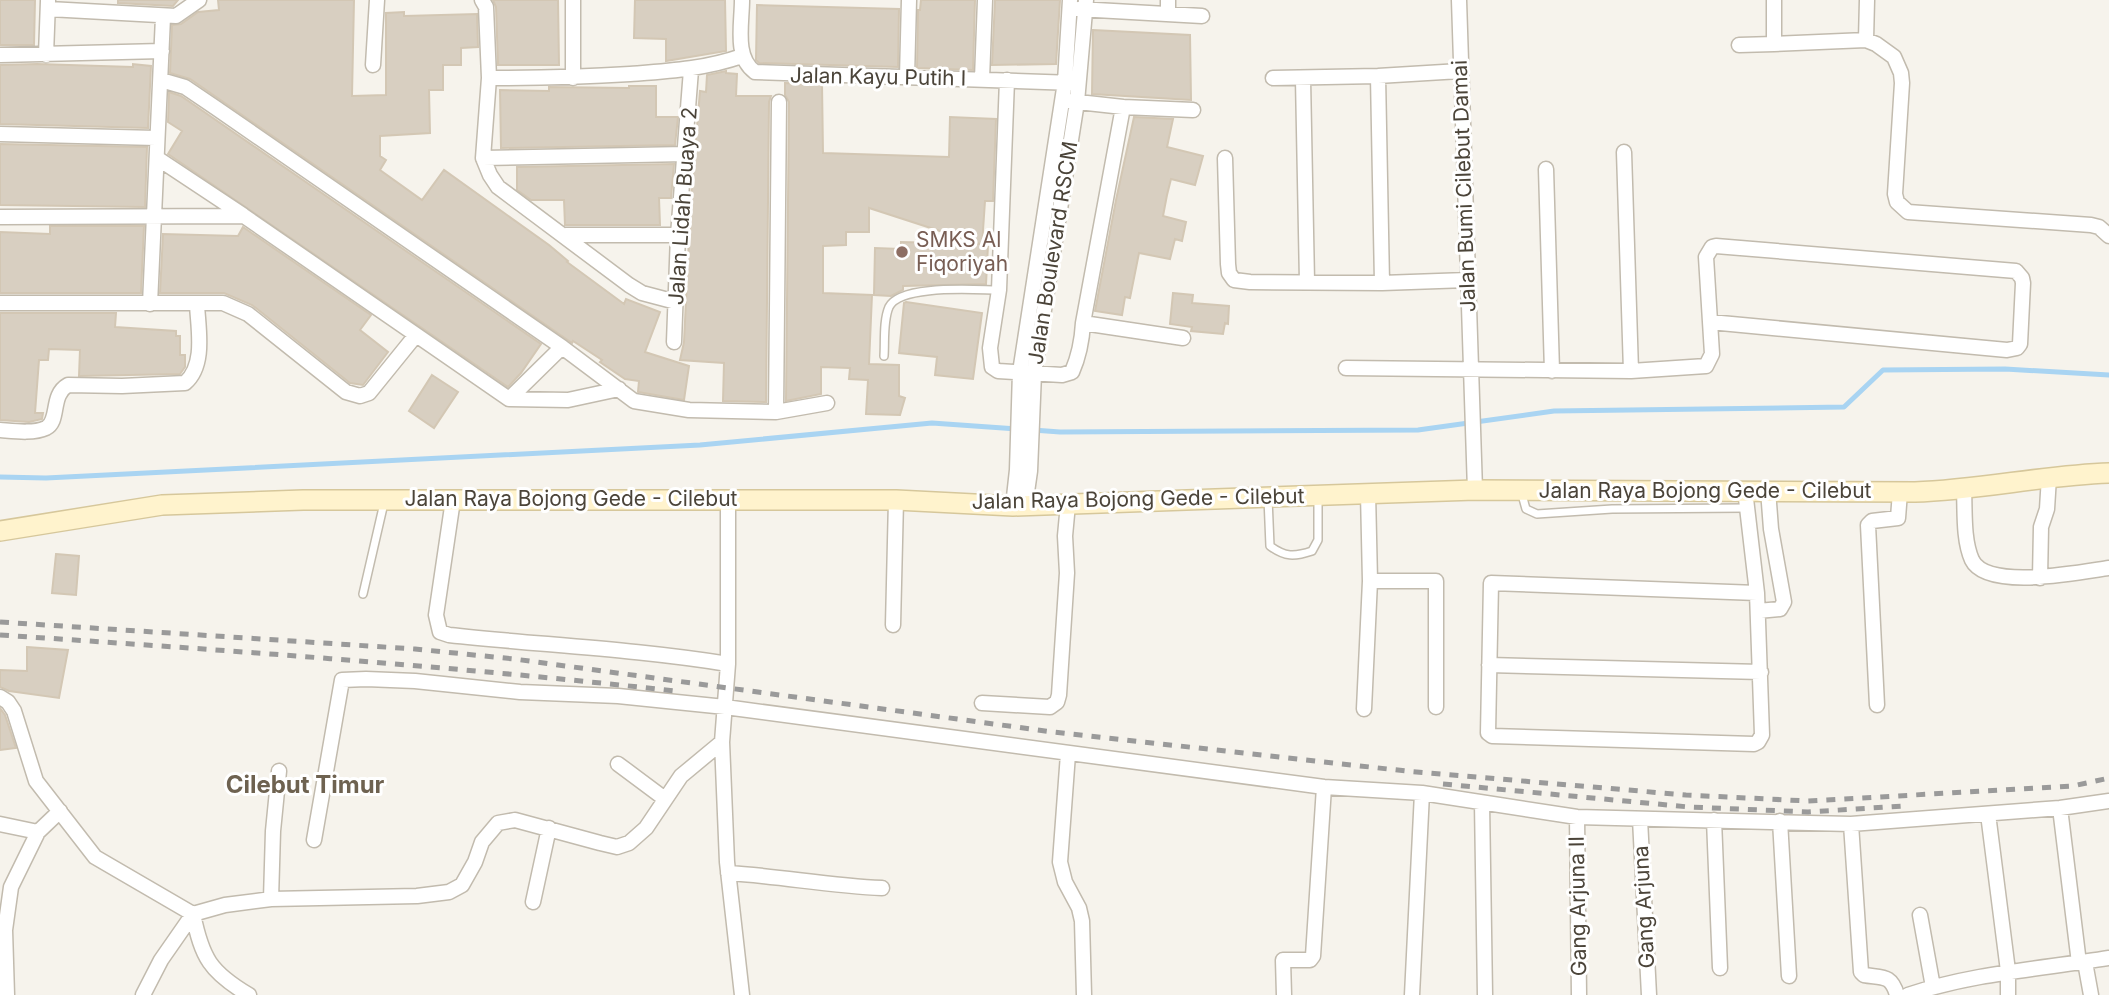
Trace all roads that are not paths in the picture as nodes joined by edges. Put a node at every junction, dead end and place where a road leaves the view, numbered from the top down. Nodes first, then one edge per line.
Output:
1 (199, 0) edge
2 (377, 0) edge
3 (573, 0) edge
4 (742, 0) edge
5 (909, 0) edge
6 (985, 0) edge
7 (1459, 0) edge
8 (1774, 0) edge
9 (1867, 0) edge
10 (483, 1) edge
11 (1070, 4) edge
12 (49, 5) edge
13 (1086, 5) edge
14 (1168, 7) edge
15 (1202, 16) dead end
16 (163, 17) junction
17 (1866, 40) junction
18 (1774, 44) junction
19 (1740, 46) dead end
20 (162, 51) junction
21 (0, 55) edge
22 (46, 55) junction
23 (742, 56) junction
24 (373, 65) dead end
25 (691, 70) junction
26 (1460, 71) junction
27 (1378, 76) junction
28 (907, 77) junction
29 (489, 78) junction
30 (573, 78) junction
31 (1273, 78) dead end
32 (982, 79) junction
33 (1303, 79) junction
34 (161, 80) junction
35 (1007, 80) junction
36 (1072, 83) junction
37 (1069, 101) junction
38 (779, 102) dead end
39 (1123, 107) junction
40 (1193, 110) dead end
41 (0, 134) edge
42 (156, 138) junction
43 (1624, 152) dead end
44 (686, 153) junction
45 (157, 158) junction
46 (484, 158) junction
47 (1225, 158) dead end
48 (1546, 169) dead end
49 (154, 216) junction
50 (244, 216) junction
51 (0, 217) edge
52 (566, 235) junction
53 (678, 235) junction
54 (2109, 236) edge
55 (1468, 280) junction
56 (1307, 282) junction
57 (1382, 283) junction
58 (999, 290) junction
59 (676, 302) junction
60 (0, 303) edge
61 (150, 304) junction
62 (197, 304) junction
63 (1710, 322) junction
64 (1083, 323) junction
65 (416, 335) junction
66 (1183, 338) dead end
67 (674, 342) dead end
68 (562, 347) junction
69 (884, 356) dead end
70 (1346, 368) dead end
71 (1470, 371) junction
72 (1552, 371) junction
73 (1631, 371) junction
74 (1027, 373) junction
75 (619, 389) junction
76 (509, 399) junction
77 (827, 403) dead end
78 (776, 412) junction
79 (0, 430) edge
80 (2109, 473) edge
81 (2049, 477) junction
82 (1475, 489) junction
83 (1964, 489) junction
84 (1768, 490) junction
85 (1900, 492) junction
86 (1368, 494) junction
87 (1318, 495) junction
88 (728, 498) junction
89 (1268, 498) junction
90 (385, 499) junction
91 (1746, 499) junction
92 (453, 500) junction
93 (896, 500) junction
94 (1068, 504) junction
95 (1019, 506) junction
96 (0, 531) edge
97 (2109, 568) edge
98 (2040, 578) junction
99 (1370, 582) junction
100 (1757, 593) junction
101 (363, 594) dead end
102 (1758, 611) junction
103 (893, 625) dead end
104 (727, 664) junction
105 (1489, 665) junction
106 (1760, 672) junction
107 (0, 697) edge
108 (982, 704) dead end
109 (1877, 705) dead end
110 (1436, 706) dead end
111 (725, 707) junction
112 (1364, 709) dead end
113 (722, 742) junction
114 (1068, 754) junction
115 (618, 764) dead end
116 (279, 771) dead end
117 (1324, 787) junction
118 (1422, 793) junction
119 (665, 799) junction
120 (2109, 801) edge
121 (1482, 803) junction
122 (2060, 808) junction
123 (60, 811) junction
124 (1988, 814) junction
125 (1577, 817) junction
126 (1640, 819) junction
127 (1714, 820) junction
128 (1780, 821) junction
129 (0, 824) edge
130 (1852, 824) junction
131 (549, 828) junction
132 (38, 832) junction
133 (314, 840) dead end
134 (728, 873) junction
135 (881, 888) dead end
136 (271, 899) junction
137 (533, 902) dead end
138 (193, 914) junction
139 (1920, 915) dead end
140 (2109, 958) edge
141 (2082, 963) junction
142 (1720, 968) dead end
143 (2008, 971) junction
144 (1789, 976) dead end
145 (1933, 987) junction
146 (6, 995) edge
147 (143, 995) edge
148 (248, 995) edge
149 (743, 995) edge
150 (1084, 995) edge
151 (1284, 995) edge
152 (1412, 995) edge
153 (1485, 995) edge
154 (1579, 995) edge
155 (1649, 995) edge
156 (1897, 995) edge
157 (1908, 995) edge
158 (2008, 995) edge
159 (2091, 995) edge

1 - 16 street
2 - 24 street
3 - 30 street
4 - 23 street
5 - 28 street
6 - 32 street
7 - 26 street, Jalan Bumi Cilebut Damai
8 - 18 street
9 - 17 street
10 - 29 street
11 - 13 street
11 - 36 street, Jalan Boulevard RSCM
12 - 16 street
12 - 22 street
13 - 14 street
13 - 36 street, Jalan Boulevard RSCM
14 - 15 street
16 - 20 street
17 - 18 street
17 - 54 street
18 - 19 street
20 - 22 street
20 - 34 street
21 - 22 street
23 - 25 street
23 - 28 street, Jalan Kayu Putih I
25 - 30 street
25 - 44 street, Jalan Lidah Buaya 2
26 - 27 street
26 - 55 street, Jalan Bumi Cilebut Damai
27 - 33 street
27 - 57 street
28 - 32 street, Jalan Kayu Putih I
29 - 30 street
29 - 46 street
31 - 33 street
32 - 35 street, Jalan Kayu Putih I
33 - 56 street
34 - 42 street
34 - 68 street
35 - 36 street, Jalan Kayu Putih I
35 - 58 street
36 - 37 street, Jalan Boulevard RSCM
37 - 39 street
37 - 74 street, Jalan Boulevard RSCM
38 - 78 street
39 - 40 street
39 - 64 street
41 - 42 street
42 - 45 street
43 - 73 street
44 - 46 street
44 - 53 street, Jalan Lidah Buaya 2
45 - 49 street
45 - 50 street
46 - 52 street
47 - 56 street
48 - 72 street
49 - 50 street
49 - 51 street
49 - 61 street
50 - 65 street
52 - 53 street
52 - 59 street
53 - 59 street, Jalan Lidah Buaya 2
55 - 57 street
55 - 71 street, Jalan Bumi Cilebut Damai
56 - 57 street
58 - 69 lane
58 - 74 street
59 - 67 street, Jalan Lidah Buaya 2
60 - 61 street
61 - 62 street
62 - 65 street
62 - 79 street
63 - 63 street
63 - 73 street
64 - 66 street
64 - 74 street
65 - 76 street
68 - 75 street
68 - 76 street
70 - 71 street
71 - 72 street
71 - 82 street, Jalan Bumi Cilebut Damai
72 - 73 street
74 - 95 street, Jalan Boulevard RSCM
75 - 76 street
75 - 78 street
77 - 78 street
80 - 81 main road, Jalan Raya Bojong Gede - Cilebut
81 - 83 main road, Jalan Raya Bojong Gede - Cilebut
81 - 98 street
82 - 86 main road, Jalan Raya Bojong Gede - Cilebut
82 - 91 main road, Jalan Raya Bojong Gede - Cilebut
83 - 85 main road, Jalan Raya Bojong Gede - Cilebut
83 - 98 street
84 - 85 main road, Jalan Raya Bojong Gede - Cilebut
84 - 91 main road, Jalan Raya Bojong Gede - Cilebut
84 - 102 street
85 - 109 street
86 - 87 main road, Jalan Raya Bojong Gede - Cilebut
86 - 99 street
87 - 89 main road, Jalan Raya Bojong Gede - Cilebut
87 - 89 lane
88 - 92 main road, Jalan Raya Bojong Gede - Cilebut
88 - 93 main road, Jalan Raya Bojong Gede - Cilebut
88 - 104 street
89 - 94 main road, Jalan Raya Bojong Gede - Cilebut
90 - 92 main road, Jalan Raya Bojong Gede - Cilebut
90 - 96 main road, Jalan Raya Bojong Gede - Cilebut
90 - 101 lane
91 - 100 street
92 - 104 street
93 - 95 main road, Jalan Raya Bojong Gede - Cilebut
93 - 103 street
94 - 95 main road, Jalan Raya Bojong Gede - Cilebut
94 - 108 street
97 - 98 street
99 - 110 street
99 - 112 street
100 - 102 street
100 - 105 street
102 - 106 street
104 - 111 street
105 - 106 street
105 - 106 street
107 - 123 street
111 - 113 street
111 - 114 street
111 - 133 street
113 - 119 street
113 - 134 street
114 - 117 street
114 - 150 street
115 - 119 street
116 - 136 street
117 - 118 street
117 - 151 street
118 - 121 street
118 - 152 street
119 - 131 street
120 - 122 street
121 - 125 street
121 - 153 street
122 - 124 street
122 - 141 street
123 - 132 street
123 - 138 street
124 - 130 street
124 - 143 street
125 - 126 street
125 - 154 street, Gang Arjuna II
126 - 127 street
126 - 155 street, Gang Arjuna
127 - 128 street
127 - 142 street
128 - 130 street
128 - 144 street
129 - 132 street
130 - 156 street
131 - 136 street
131 - 137 street
132 - 146 street
134 - 135 street
134 - 149 street
136 - 138 street
138 - 147 street
138 - 148 street
139 - 145 street
140 - 141 street
141 - 143 street
141 - 159 street
143 - 145 street
143 - 158 street
145 - 157 street

